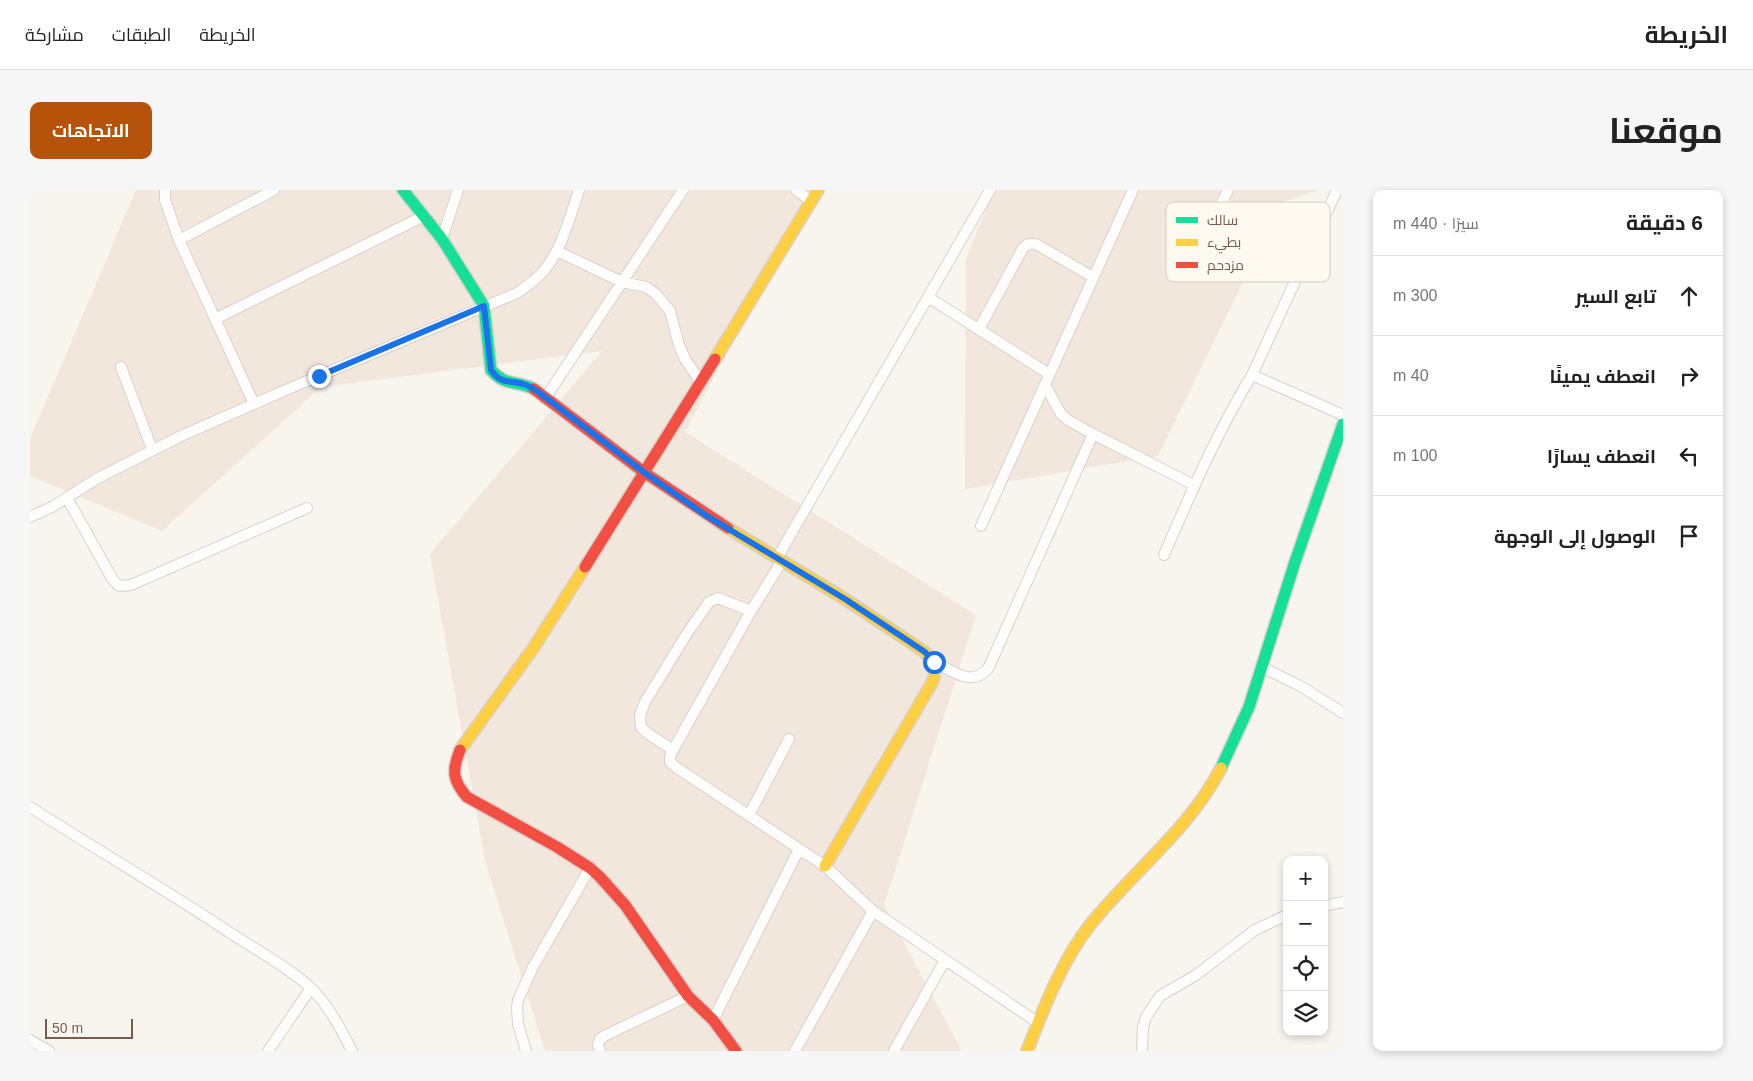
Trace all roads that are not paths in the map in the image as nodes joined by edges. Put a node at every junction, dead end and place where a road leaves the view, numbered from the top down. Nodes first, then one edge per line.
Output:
1 (165, 190) edge
2 (274, 190) edge
3 (403, 190) edge
4 (458, 190) edge
5 (579, 190) edge
6 (683, 190) edge
7 (796, 190) edge
8 (818, 190) edge
9 (990, 190) edge
10 (1133, 190) edge
11 (1228, 190) edge
12 (1337, 190) edge
13 (811, 201) junction
14 (1222, 202) edge
15 (1330, 205) edge
16 (424, 216) junction
17 (442, 239) junction
18 (179, 240) junction
19 (557, 251) junction
20 (1093, 277) junction
21 (622, 282) junction
22 (1295, 282) edge
23 (928, 297) junction
24 (484, 306) junction
25 (215, 319) junction
26 (979, 329) junction
27 (121, 367) dead end
28 (1048, 374) junction
29 (1252, 375) junction
30 (700, 381) junction
31 (1045, 386) junction
32 (546, 397) junction
33 (254, 404) junction
34 (1343, 415) edge
35 (1343, 424) edge
36 (1093, 434) junction
37 (152, 449) junction
38 (645, 473) junction
39 (1194, 485) junction
40 (67, 498) junction
41 (308, 508) dead end
42 (30, 517) edge
43 (981, 526) dead end
44 (1164, 555) dead end
45 (780, 559) junction
46 (751, 611) junction
47 (934, 662) junction
48 (1262, 667) junction
49 (1343, 713) edge
50 (789, 738) dead end
51 (673, 750) junction
52 (30, 807) edge
53 (749, 815) junction
54 (799, 849) junction
55 (825, 866) junction
56 (590, 868) junction
57 (1343, 902) edge
58 (1328, 905) edge
59 (874, 911) junction
60 (1283, 917) edge
61 (945, 960) junction
62 (311, 988) junction
63 (688, 996) junction
64 (713, 1020) junction
65 (1037, 1022) junction
66 (30, 1040) edge
67 (1031, 1049) edge
68 (49, 1051) edge
69 (268, 1051) edge
70 (352, 1051) edge
71 (526, 1051) edge
72 (600, 1051) edge
73 (736, 1051) edge
74 (794, 1051) edge
75 (894, 1051) edge
76 (1142, 1051) edge

1 - 18 street
2 - 18 street
3 - 16 street
4 - 17 street
5 - 19 street
6 - 21 street
7 - 13 street
8 - 13 street
9 - 23 street
10 - 20 street
11 - 14 street
12 - 15 street
13 - 30 street
16 - 17 street
16 - 25 street
17 - 24 street
18 - 25 street
19 - 21 street
19 - 24 street
20 - 26 street
20 - 28 street
21 - 30 street
21 - 32 street
22 - 29 street
23 - 26 street
23 - 45 street
24 - 32 street
24 - 33 street
25 - 33 street
26 - 28 street
27 - 37 street
28 - 31 street
29 - 34 street
29 - 39 street
30 - 38 street
31 - 36 street
31 - 43 street
32 - 38 street
33 - 37 street
35 - 48 street
36 - 39 street
36 - 47 street
37 - 40 street
38 - 45 street
38 - 56 street
39 - 44 street
40 - 41 street
40 - 42 street
45 - 46 street
45 - 47 street
46 - 51 street
46 - 51 street
47 - 55 street
48 - 49 street
48 - 65 street
50 - 53 street
51 - 53 street
52 - 62 street
53 - 54 street
54 - 55 street
54 - 64 street
55 - 59 street
56 - 63 street
56 - 71 street
57 - 58 street
59 - 61 street
59 - 74 street
60 - 76 street
61 - 65 street
61 - 75 street
62 - 69 street
62 - 70 street
63 - 64 street
63 - 72 street
64 - 73 street
65 - 67 street
66 - 68 street

